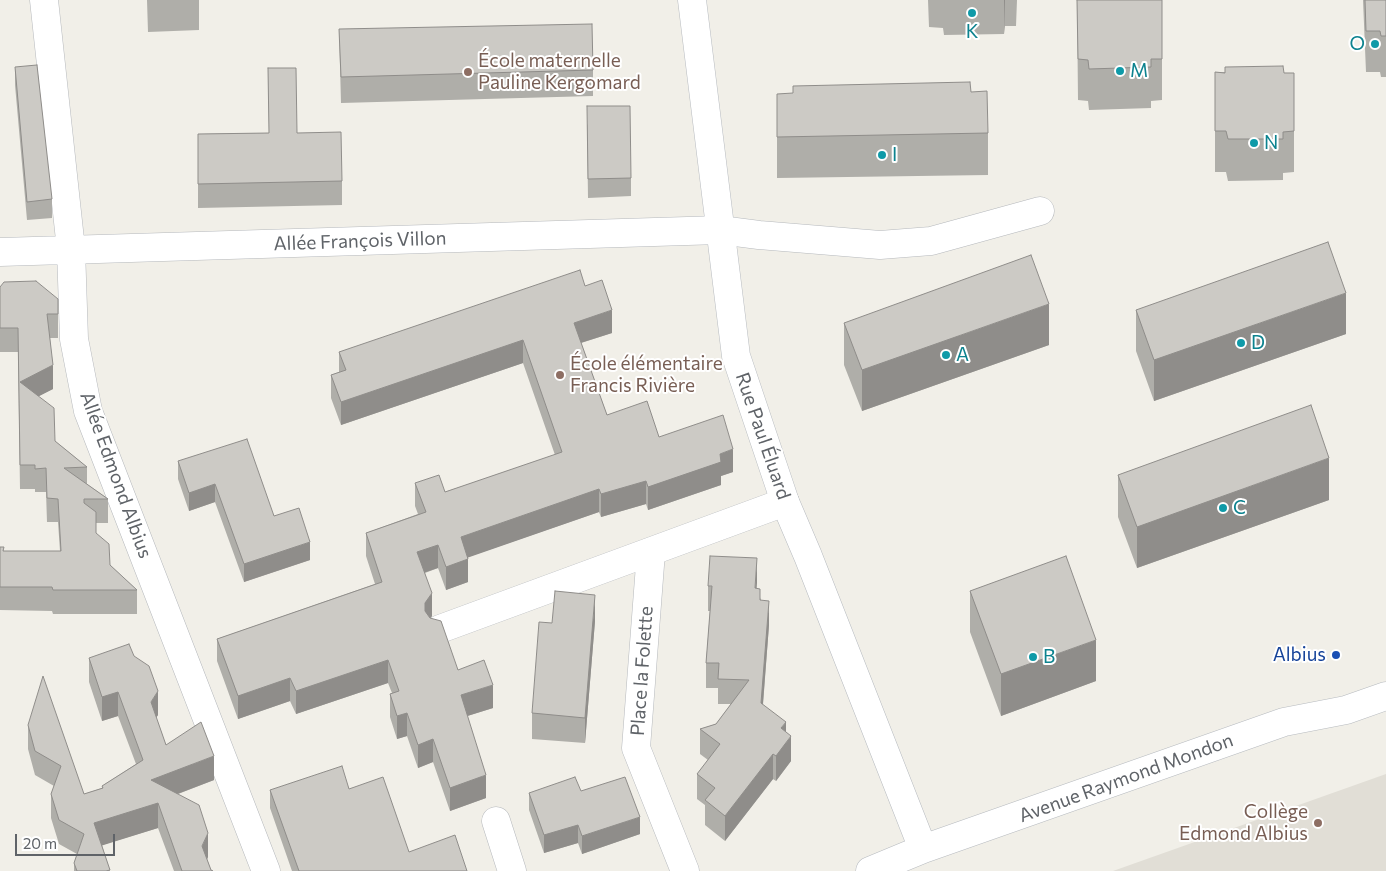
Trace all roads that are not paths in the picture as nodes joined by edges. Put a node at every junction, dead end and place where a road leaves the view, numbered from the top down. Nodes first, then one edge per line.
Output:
1 (44, 0) edge
2 (692, 0) edge
3 (1040, 211) dead end
4 (720, 230) junction
5 (71, 249) junction
6 (0, 252) edge
7 (785, 502) junction
8 (651, 552) junction
9 (440, 629) edge
10 (1386, 696) edge
11 (496, 821) dead end
12 (923, 849) junction
13 (266, 871) edge
14 (512, 871) edge
15 (685, 871) edge
16 (870, 871) edge

1 - 5 street, Allée Edmond Albius
2 - 4 street, Rue Paul Éluard
3 - 4 street, Allée François Villon
4 - 5 street, Allée François Villon
4 - 7 street, Rue Paul Éluard
5 - 6 street, Allée François Villon
5 - 13 street, Allée Edmond Albius
7 - 8 street
7 - 12 street, Rue Paul Éluard
8 - 9 street
8 - 15 street, Place la Folette
10 - 12 street, Avenue Raymond Mondon
11 - 14 street
12 - 16 street, Avenue Raymond Mondon

